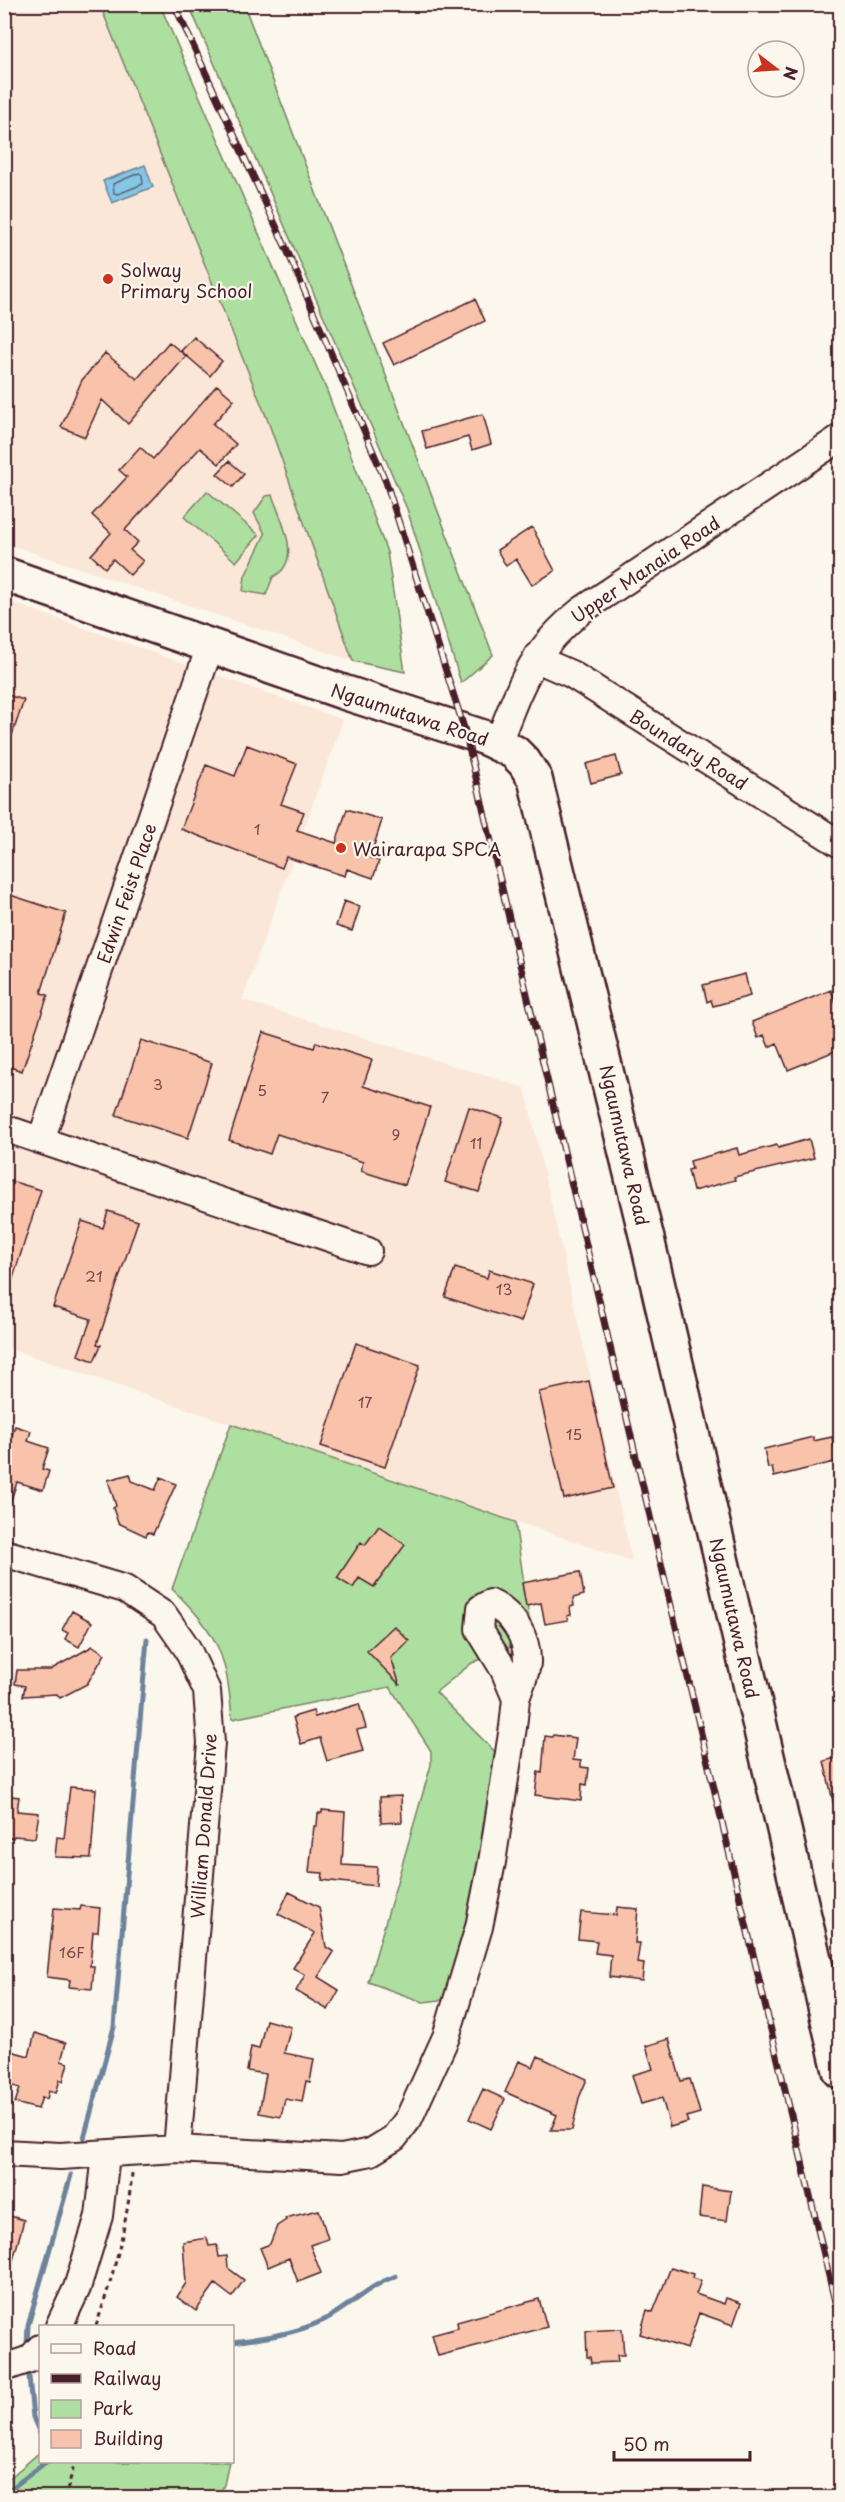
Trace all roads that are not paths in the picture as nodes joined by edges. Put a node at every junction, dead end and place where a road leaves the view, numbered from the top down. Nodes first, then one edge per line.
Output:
1 (840, 438) edge
2 (4, 574) edge
3 (210, 646) junction
4 (537, 656) junction
5 (498, 743) junction
6 (840, 844) edge
7 (4, 1128) edge
8 (41, 1140) junction
9 (368, 1251) dead end
10 (4, 1553) edge
11 (516, 1699) dead end
12 (840, 2071) edge
13 (177, 2149) junction
14 (4, 2153) edge
15 (106, 2154) junction
16 (58, 2325) edge
17 (39, 2349) edge
18 (4, 2368) edge

1 - 4 street, Upper Manaia Road
2 - 3 main road, Ngaumutawa Road
3 - 5 main road, Ngaumutawa Road
3 - 8 street, Edwin Feist Place
4 - 5 street, Upper Manaia Road
4 - 6 street, Boundary Road
5 - 12 main road, Ngaumutawa Road
7 - 8 street
8 - 9 street
10 - 13 street, William Donald Drive
11 - 13 street
13 - 15 street
14 - 15 street
15 - 16 street
17 - 18 street

